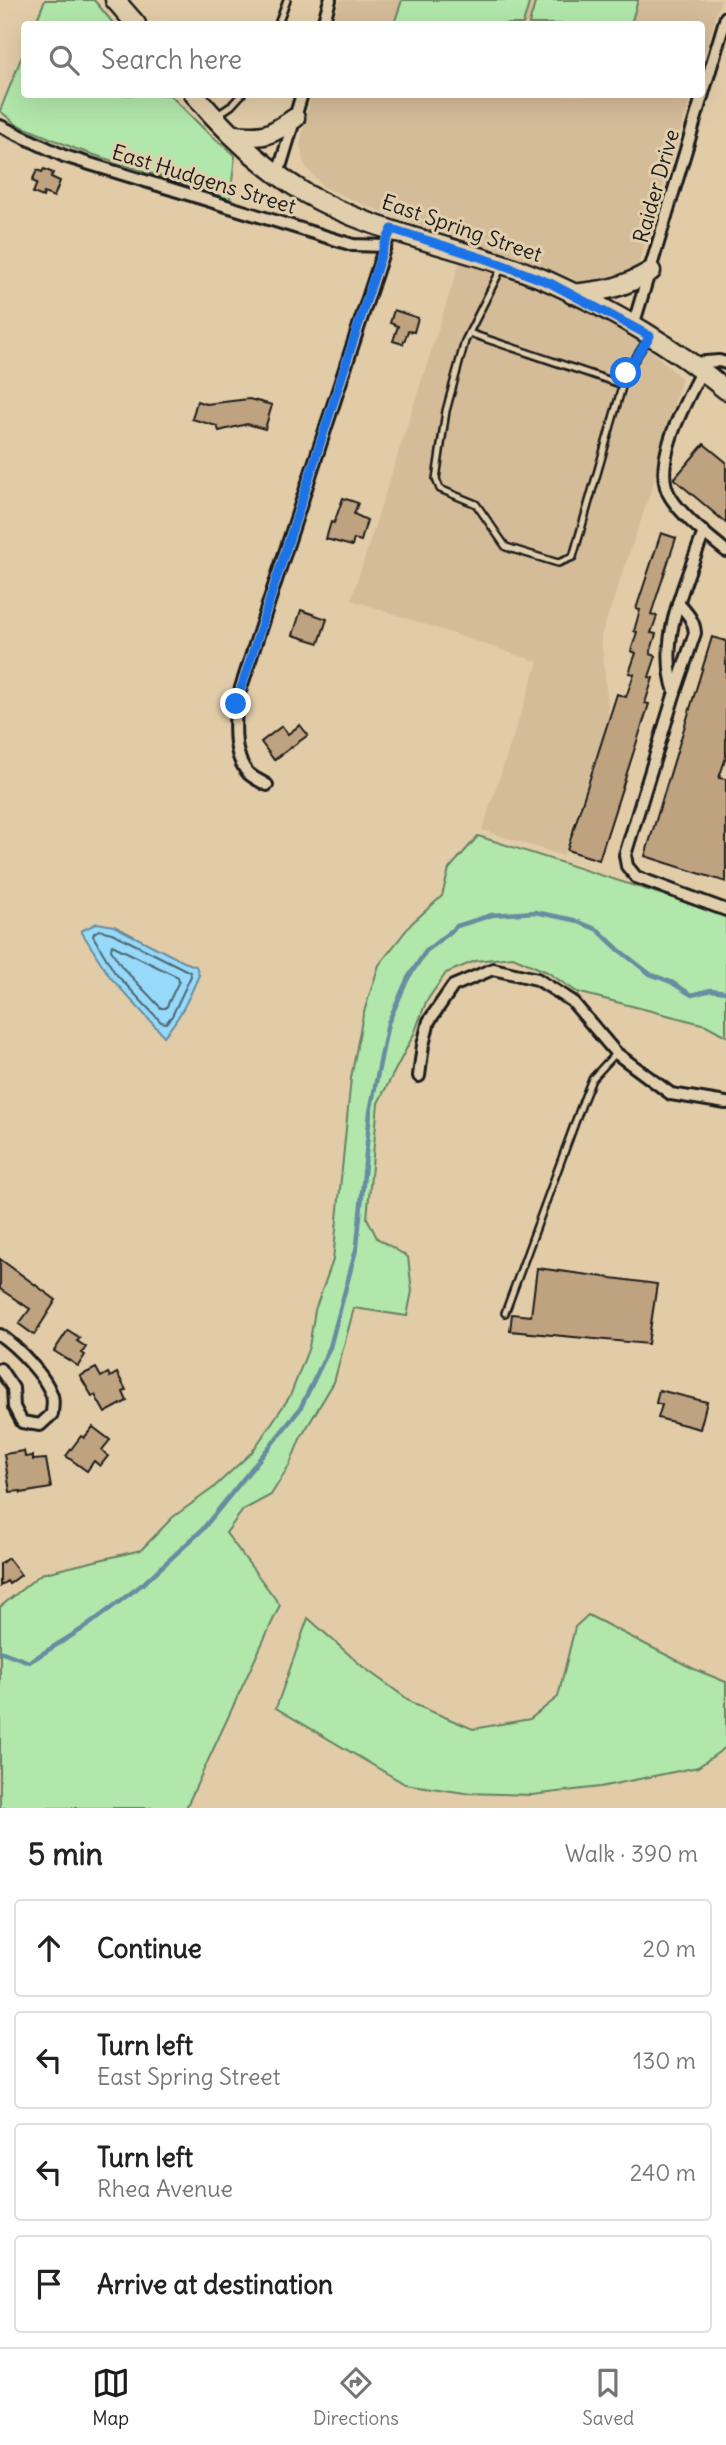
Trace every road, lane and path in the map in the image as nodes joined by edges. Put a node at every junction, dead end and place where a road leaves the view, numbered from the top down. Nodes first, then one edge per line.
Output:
1 (116, 0) edge
2 (287, 0) edge
3 (330, 0) edge
4 (726, 17) edge
5 (134, 21) edge
6 (279, 21) edge
7 (324, 21) edge
8 (705, 88) edge
9 (197, 98) edge
10 (239, 98) edge
11 (301, 98) edge
12 (702, 98) edge
13 (213, 117) junction
14 (295, 118) junction
15 (0, 126) edge
16 (234, 135) junction
17 (278, 174) junction
18 (392, 229) junction
19 (384, 246) junction
20 (503, 264) junction
21 (651, 271) junction
22 (572, 294) junction
23 (633, 326) junction
24 (469, 334) junction
25 (650, 336) junction
26 (726, 363) edge
27 (697, 367) junction
28 (623, 385) junction
29 (726, 390) edge
30 (704, 532) junction
31 (726, 551) edge
32 (678, 603) junction
33 (675, 692) junction
34 (267, 785) dead end
35 (726, 910) edge
36 (616, 1053) junction
37 (419, 1076) dead end
38 (726, 1103) edge
39 (505, 1313) dead end
40 (0, 1335) edge
41 (0, 1369) edge

1 - 5 main road
2 - 6 lane
3 - 7 street
4 - 8 street, Raider Drive
9 - 13 main road, East Spring Street
10 - 13 lane
11 - 14 street
12 - 21 street, Raider Drive
13 - 16 main road, East Spring Street
14 - 16 main road
14 - 17 street
15 - 19 street, East Hudgens Street
16 - 17 main road, East Spring Street
17 - 18 main road, East Spring Street
18 - 19 street
18 - 20 main road, East Spring Street
19 - 34 street
20 - 22 main road, East Spring Street
20 - 24 lane
21 - 22 main road
21 - 23 street, Raider Drive
22 - 23 main road, East Spring Street
23 - 25 main road, East Spring Street
24 - 28 lane
24 - 28 lane
25 - 27 main road, East Spring Street
25 - 28 lane
26 - 27 street
27 - 29 main road, East Spring Street
27 - 30 street
30 - 31 street
30 - 32 street
32 - 33 street
32 - 33 street
33 - 35 street
36 - 37 street
36 - 38 street
36 - 39 lane
40 - 41 street

